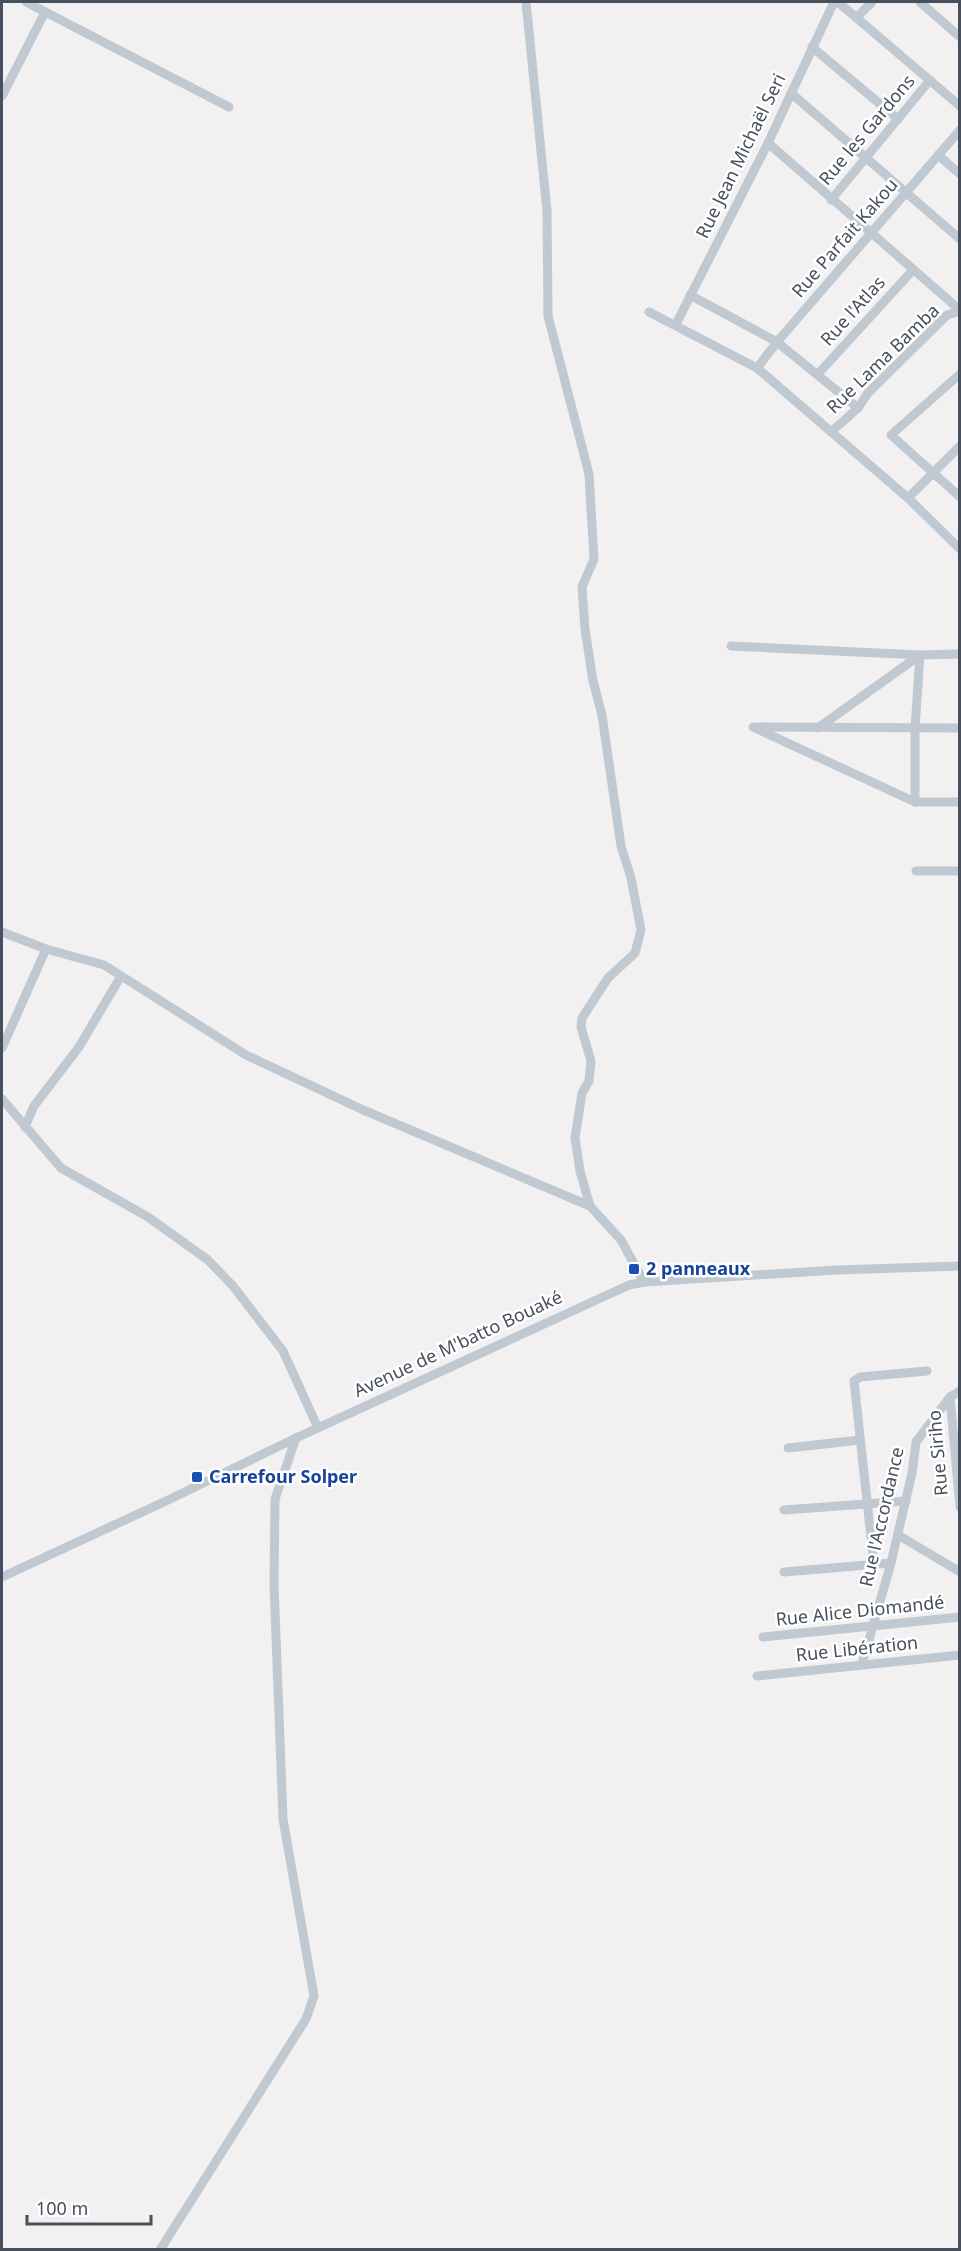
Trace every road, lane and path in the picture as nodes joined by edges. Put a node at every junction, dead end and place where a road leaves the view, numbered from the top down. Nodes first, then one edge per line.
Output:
1 (26, 2) edge
2 (526, 2) edge
3 (836, 2) edge
4 (872, 2) edge
5 (920, 2) edge
6 (45, 12) junction
7 (857, 17) junction
8 (960, 37) edge
9 (812, 47) junction
10 (930, 80) junction
11 (791, 93) junction
12 (2, 96) edge
13 (960, 106) edge
14 (229, 107) dead end
15 (898, 119) junction
16 (960, 130) edge
17 (768, 143) junction
18 (938, 155) junction
19 (866, 158) junction
20 (960, 174) edge
21 (906, 192) junction
22 (831, 200) junction
23 (872, 234) junction
24 (960, 239) edge
25 (913, 270) junction
26 (690, 296) junction
27 (960, 311) edge
28 (650, 312) dead end
29 (676, 324) junction
30 (777, 342) junction
31 (757, 368) junction
32 (818, 374) junction
33 (960, 374) edge
34 (858, 408) junction
35 (831, 432) junction
36 (960, 446) edge
37 (933, 472) junction
38 (960, 497) edge
39 (908, 498) junction
40 (960, 549) edge
41 (731, 646) dead end
42 (960, 654) edge
43 (920, 655) junction
44 (818, 728) junction
45 (915, 728) junction
46 (960, 728) edge
47 (915, 802) junction
48 (960, 802) edge
49 (916, 871) dead end
50 (960, 871) edge
51 (2, 932) edge
52 (46, 949) junction
53 (121, 976) junction
54 (2, 1048) edge
55 (2, 1099) edge
56 (25, 1127) junction
57 (590, 1206) junction
58 (960, 1266) edge
59 (644, 1281) junction
60 (927, 1371) dead end
61 (960, 1391) edge
62 (950, 1397) junction
63 (318, 1428) junction
64 (296, 1438) junction
65 (860, 1440) junction
66 (788, 1448) dead end
67 (906, 1501) junction
68 (867, 1504) junction
69 (960, 1507) edge
70 (784, 1510) dead end
71 (898, 1535) junction
72 (891, 1563) junction
73 (874, 1565) junction
74 (784, 1572) dead end
75 (960, 1572) edge
76 (2, 1577) edge
77 (960, 1617) edge
78 (873, 1627) junction
79 (763, 1637) dead end
80 (960, 1655) edge
81 (862, 1665) junction
82 (757, 1676) dead end
83 (160, 2250) edge

1 - 6 street
2 - 57 street
3 - 7 street
3 - 9 street, Rue Jean Michaël Seri
4 - 7 street
5 - 8 street
6 - 12 street
6 - 14 street
7 - 10 street
9 - 11 street, Rue Jean Michaël Seri
9 - 15 street
10 - 13 street
10 - 15 street, Rue les Gardons
11 - 17 street, Rue Jean Michaël Seri
11 - 19 street
15 - 19 street, Rue les Gardons
16 - 18 street, Rue Parfait Kakou
17 - 22 street
17 - 26 street, Rue Jean Michaël Seri
18 - 20 street
18 - 21 street, Rue Parfait Kakou
19 - 21 street
19 - 22 street, Rue les Gardons
21 - 23 street, Rue Parfait Kakou
21 - 24 street
22 - 23 street
23 - 25 street
23 - 30 street, Rue Parfait Kakou
25 - 27 street
25 - 32 street, Rue l'Atlas
26 - 29 street, Rue Jean Michaël Seri
26 - 30 street
27 - 34 street, Rue Lama Bamba
28 - 29 street
29 - 31 street
30 - 31 street, Rue Parfait Kakou
30 - 32 street
31 - 35 street
32 - 34 street
33 - 37 street
34 - 35 street, Rue Lama Bamba
35 - 39 street
36 - 37 street
37 - 38 street
37 - 39 street
39 - 40 street
41 - 43 street
42 - 43 street
43 - 44 street
43 - 45 street
44 - 45 street
44 - 47 street
45 - 46 street
45 - 47 street
47 - 48 street
49 - 50 street
51 - 52 street
52 - 53 street
52 - 54 street
53 - 56 street
53 - 57 street
55 - 56 street
56 - 63 street
57 - 59 street
58 - 59 street, Avenue de M'batto Bouaké
59 - 63 street, Avenue de M'batto Bouaké
60 - 65 street
61 - 62 street, Rue l'Accordance
62 - 67 street, Rue l'Accordance
62 - 69 street, Rue Siriho
63 - 64 street, Avenue de M'batto Bouaké
64 - 76 street, Avenue de M'batto Bouaké
64 - 83 street
65 - 66 street
65 - 68 street
67 - 68 street
67 - 71 street, Rue l'Accordance
68 - 70 street
68 - 73 street
71 - 72 street, Rue l'Accordance
71 - 75 street
72 - 73 street
72 - 78 street, Rue l'Accordance
73 - 74 street
77 - 78 street, Rue Alice Diomandé
78 - 79 street, Rue Alice Diomandé
78 - 81 street, Rue l'Accordance
80 - 81 street, Rue Libération
81 - 82 street, Rue Libération

